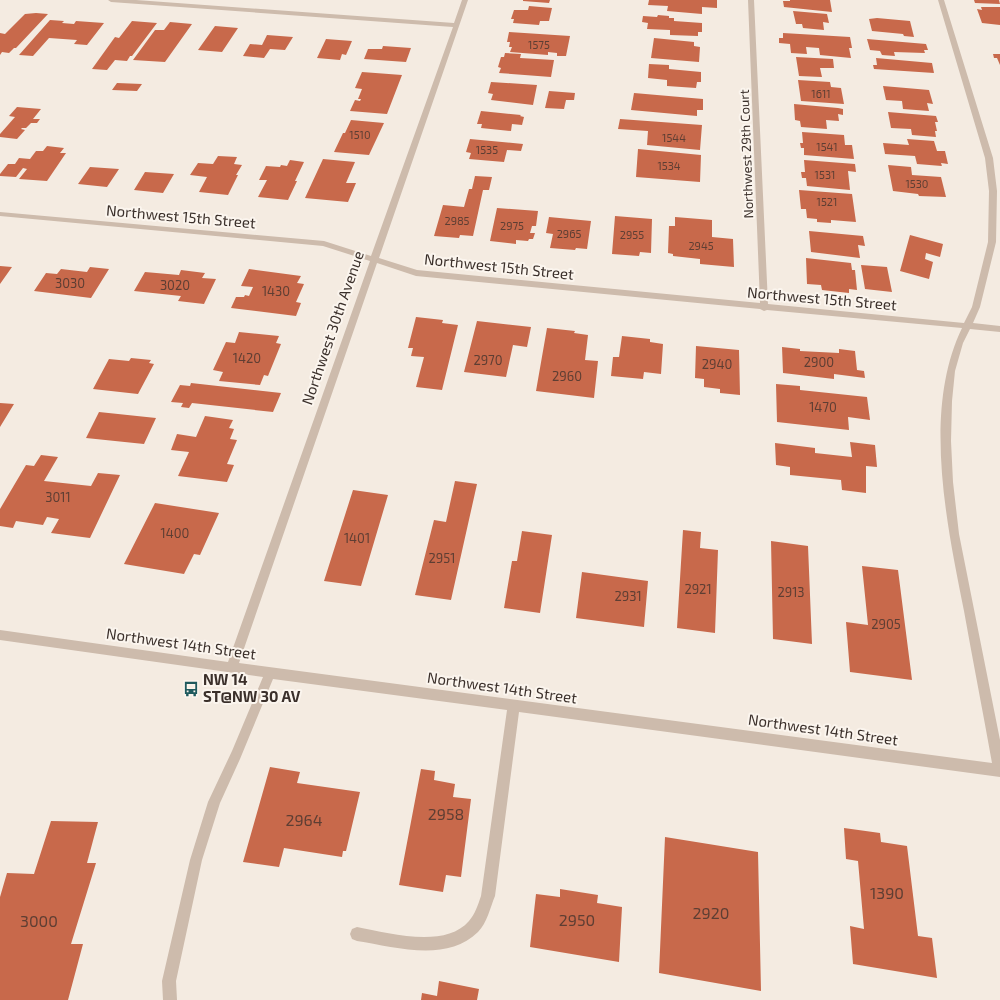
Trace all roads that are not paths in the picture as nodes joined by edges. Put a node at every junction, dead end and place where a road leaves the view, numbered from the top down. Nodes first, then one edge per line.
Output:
1 (111, 0) edge
2 (465, 0) edge
3 (751, 0) edge
4 (941, 0) edge
5 (456, 25) junction
6 (0, 214) edge
7 (374, 260) junction
8 (764, 308) junction
9 (968, 326) junction
10 (1000, 329) edge
11 (0, 635) edge
12 (232, 667) junction
13 (270, 673) junction
14 (514, 705) junction
15 (1000, 770) edge
16 (357, 934) dead end
17 (170, 1000) edge

1 - 5 street
2 - 5 street, Northwest 30th Avenue
3 - 8 street, Northwest 29th Court
4 - 9 street
5 - 7 street, Northwest 30th Avenue
6 - 7 street, Northwest 15th Street
7 - 8 street, Northwest 15th Street
7 - 12 street, Northwest 30th Avenue
8 - 9 street, Northwest 15th Street
9 - 10 street, Northwest 15th Street
9 - 15 street
11 - 12 street, Northwest 14th Street
12 - 13 street, Northwest 14th Street
13 - 14 street, Northwest 14th Street
13 - 17 street
14 - 15 street, Northwest 14th Street
14 - 16 street

